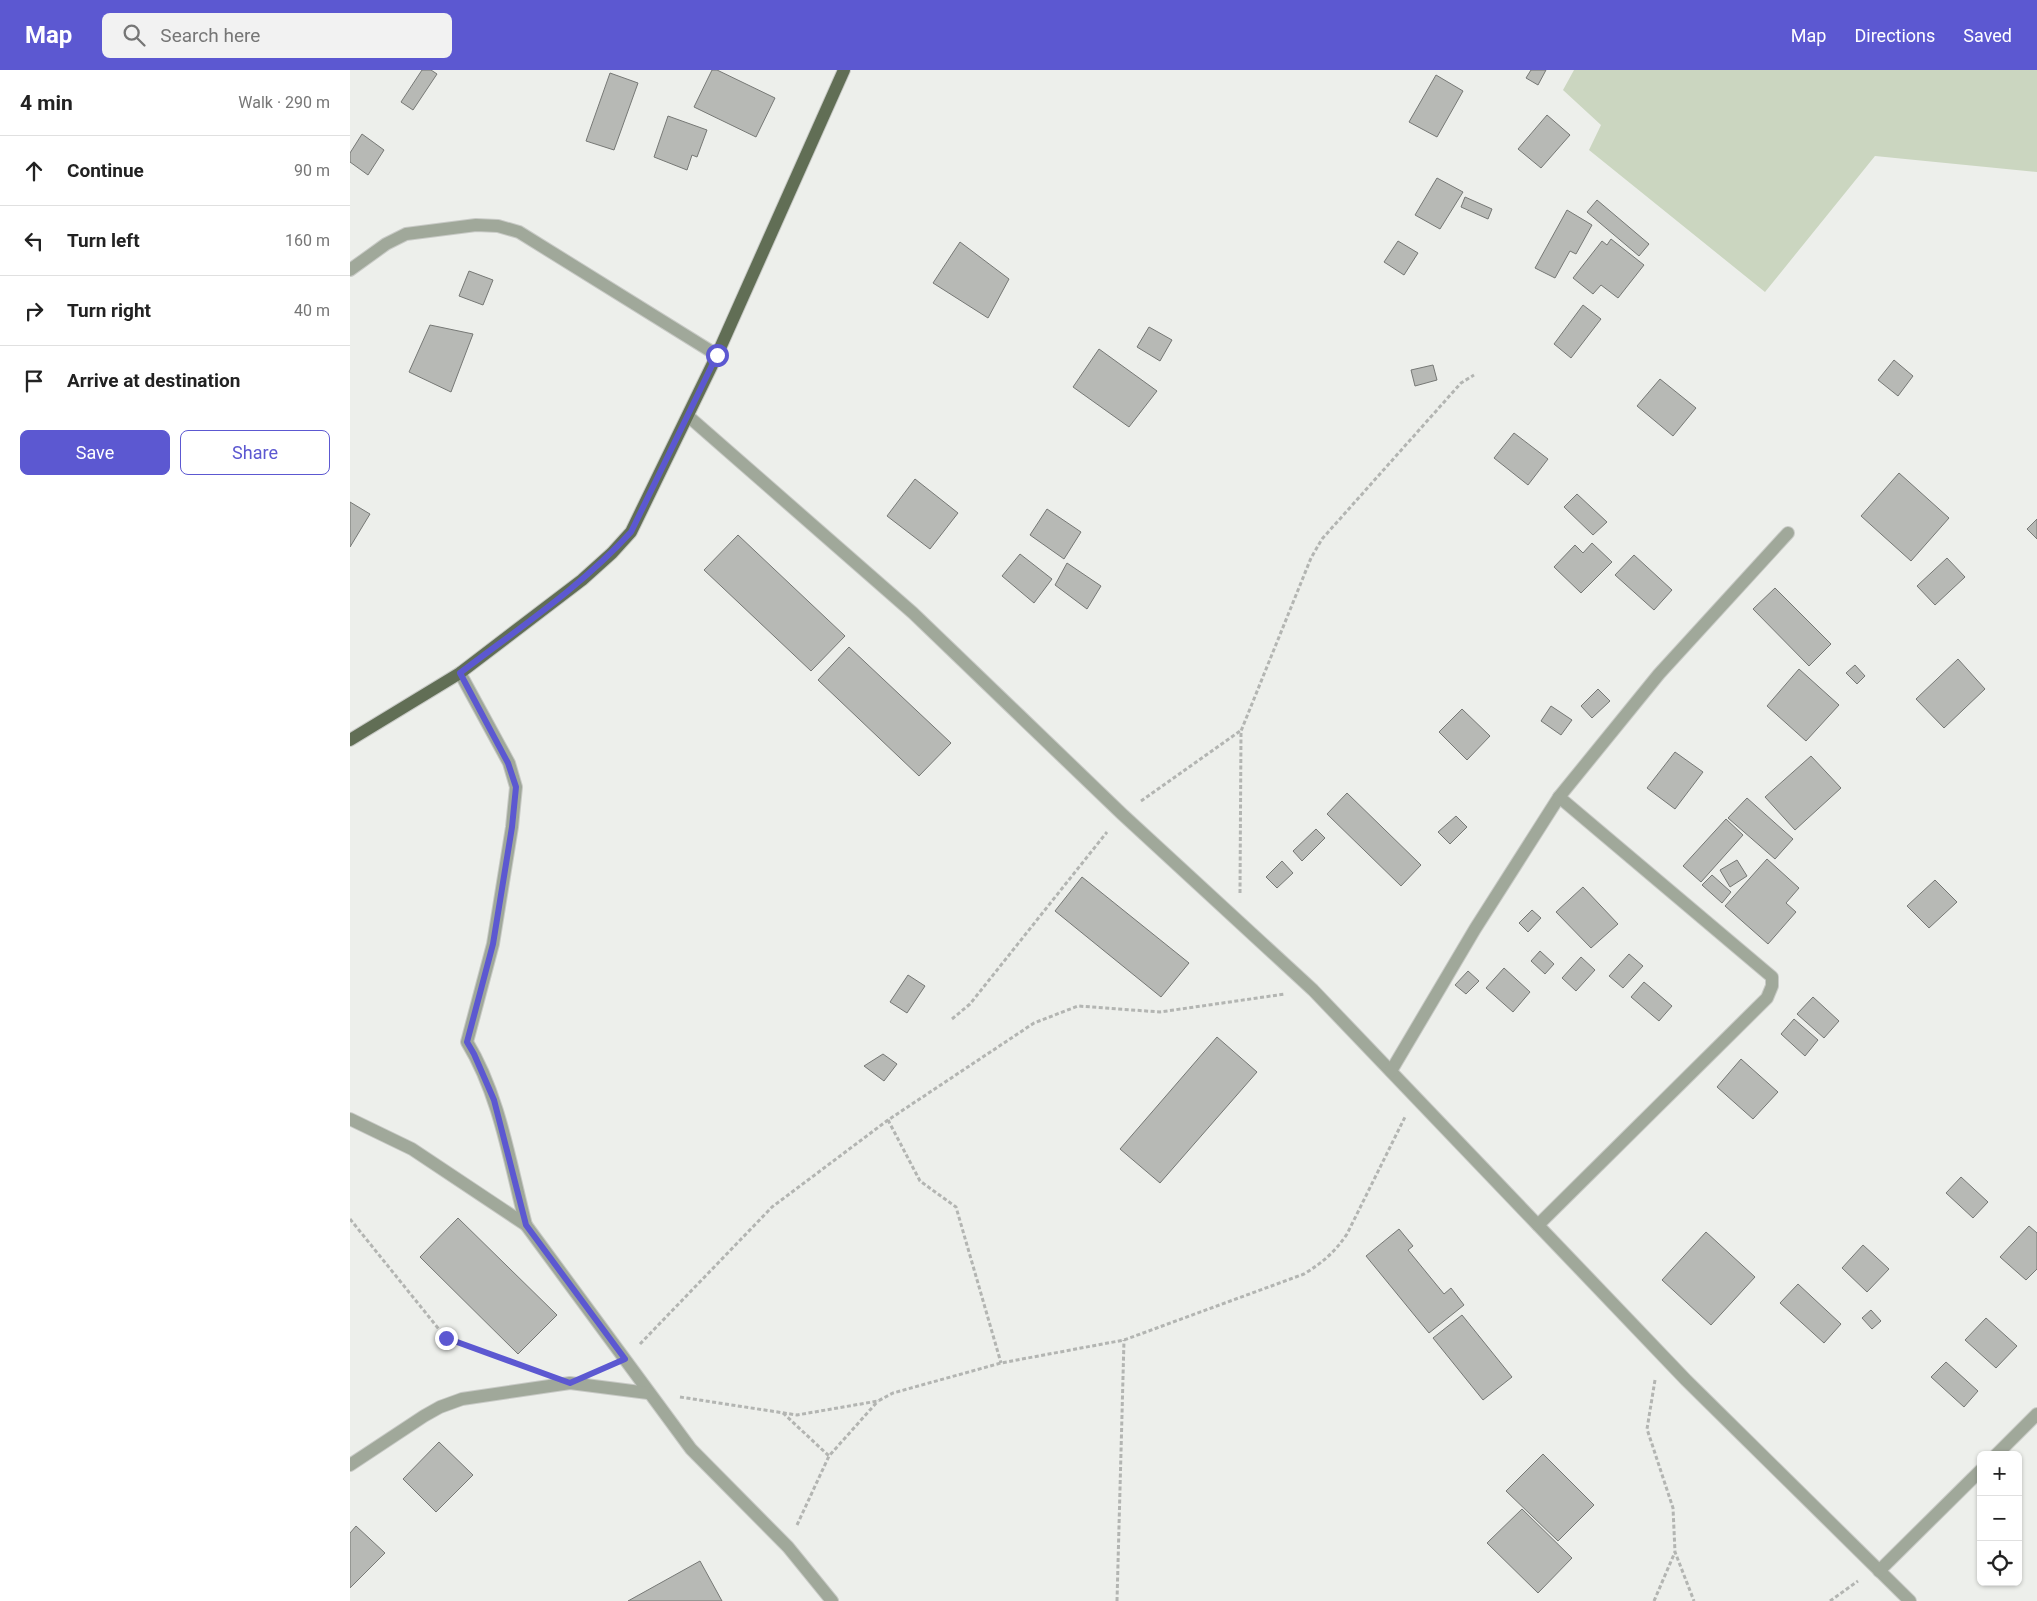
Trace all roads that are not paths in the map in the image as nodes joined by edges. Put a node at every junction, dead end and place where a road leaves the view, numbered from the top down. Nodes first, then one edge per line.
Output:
1 (844, 70) edge
2 (350, 270) edge
3 (717, 355) junction
4 (688, 416) junction
5 (1788, 533) dead end
6 (460, 673) junction
7 (350, 740) edge
8 (1559, 798) junction
9 (1391, 1071) junction
10 (350, 1119) edge
11 (526, 1225) junction
12 (1538, 1225) junction
13 (648, 1393) junction
14 (2037, 1414) edge
15 (2000, 1451) edge
16 (350, 1466) edge
17 (1977, 1474) edge
18 (1879, 1571) junction
19 (832, 1601) edge
20 (1910, 1601) edge

1 - 3 main road
2 - 3 street
3 - 4 main road
4 - 6 main road
4 - 9 street
5 - 8 street
6 - 7 main road
6 - 11 street
8 - 9 street
8 - 12 street
9 - 12 street
10 - 11 street
11 - 13 street
12 - 18 street
13 - 16 street
13 - 19 street
14 - 15 street
17 - 18 street
18 - 20 street

